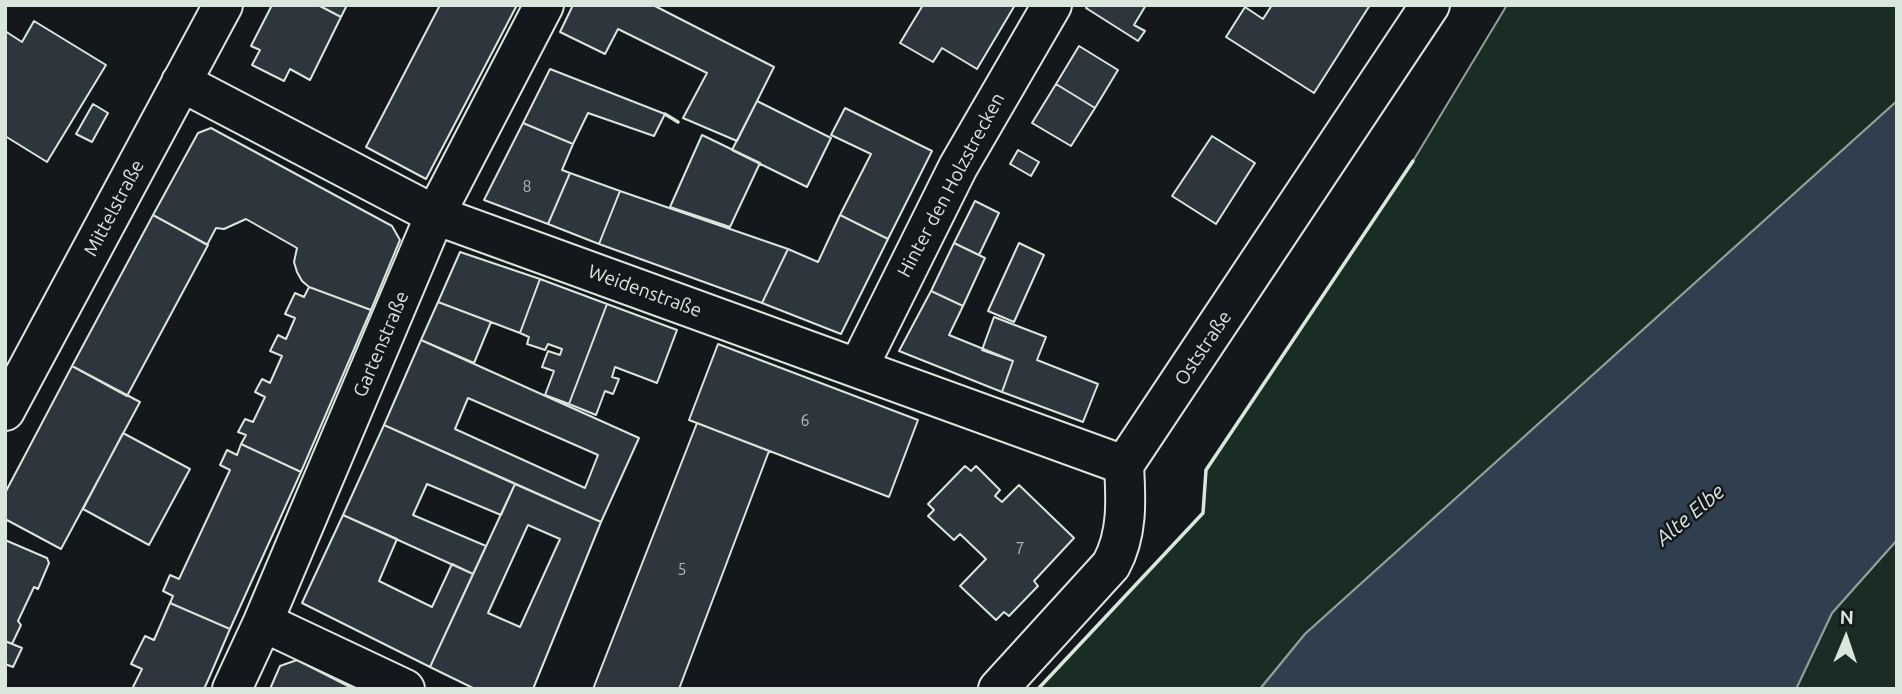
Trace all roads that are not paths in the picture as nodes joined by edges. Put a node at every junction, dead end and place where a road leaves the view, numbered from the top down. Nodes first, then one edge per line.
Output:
1 (223, 5) edge
2 (544, 5) edge
3 (1052, 5) edge
4 (1430, 5) edge
5 (181, 82) junction
6 (435, 215) junction
7 (858, 368) junction
8 (9, 395) edge
9 (1124, 466) junction
10 (263, 622) junction
11 (232, 689) edge
12 (405, 689) edge
13 (998, 689) edge

1 - 5 street, Mittelstraße
2 - 6 street, Gartenstraße
3 - 7 street, Hinter den Holzstrecken
4 - 9 street, Oststraße
5 - 6 street, Weidenstraße
5 - 8 street, Mittelstraße
6 - 7 street, Weidenstraße
6 - 10 street, Gartenstraße
7 - 9 street, Weidenstraße
9 - 13 street
10 - 11 street, Gartenstraße
10 - 12 street

